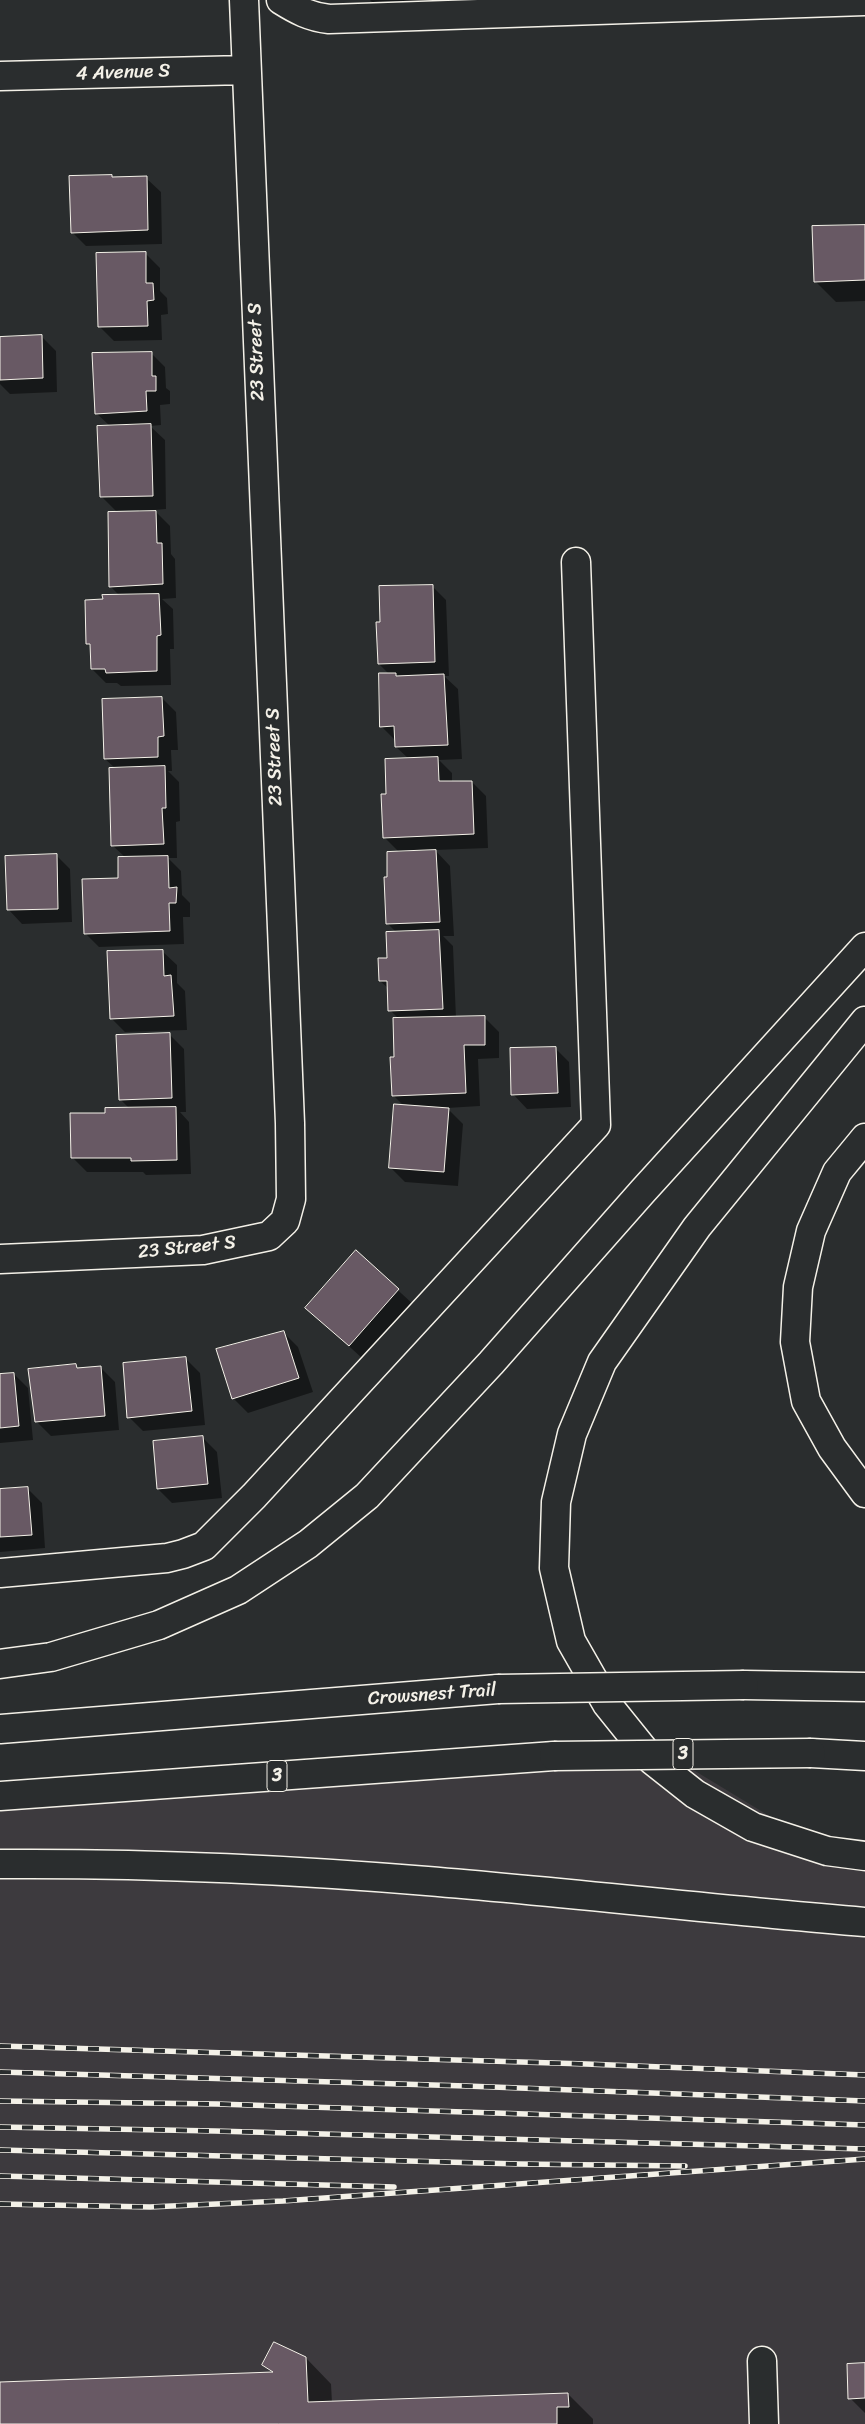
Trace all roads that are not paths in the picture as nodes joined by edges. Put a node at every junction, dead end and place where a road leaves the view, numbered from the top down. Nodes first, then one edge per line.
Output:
1 (244, 0) edge
2 (281, 0) edge
3 (865, 0) edge
4 (245, 70) junction
5 (0, 76) edge
6 (576, 562) dead end
7 (865, 947) edge
8 (865, 1021) edge
9 (865, 1138) edge
10 (0, 1259) edge
11 (865, 1493) edge
12 (0, 1573) edge
13 (0, 1664) edge
14 (865, 1687) edge
15 (0, 1729) edge
16 (865, 1756) edge
17 (0, 1796) edge
18 (865, 1856) edge
19 (0, 1864) edge
20 (865, 1922) edge
21 (762, 2361) dead end
22 (764, 2424) edge

1 - 4 main road, 23 Street S
2 - 3 main road
4 - 5 main road, 4 Avenue S
4 - 10 main road, 23 Street S
6 - 12 main road
7 - 13 main road
8 - 18 main road
9 - 11 main road
14 - 15 main road, Crowsnest Trail, bridge
16 - 17 main road, 3, bridge
19 - 20 main road
21 - 22 main road

